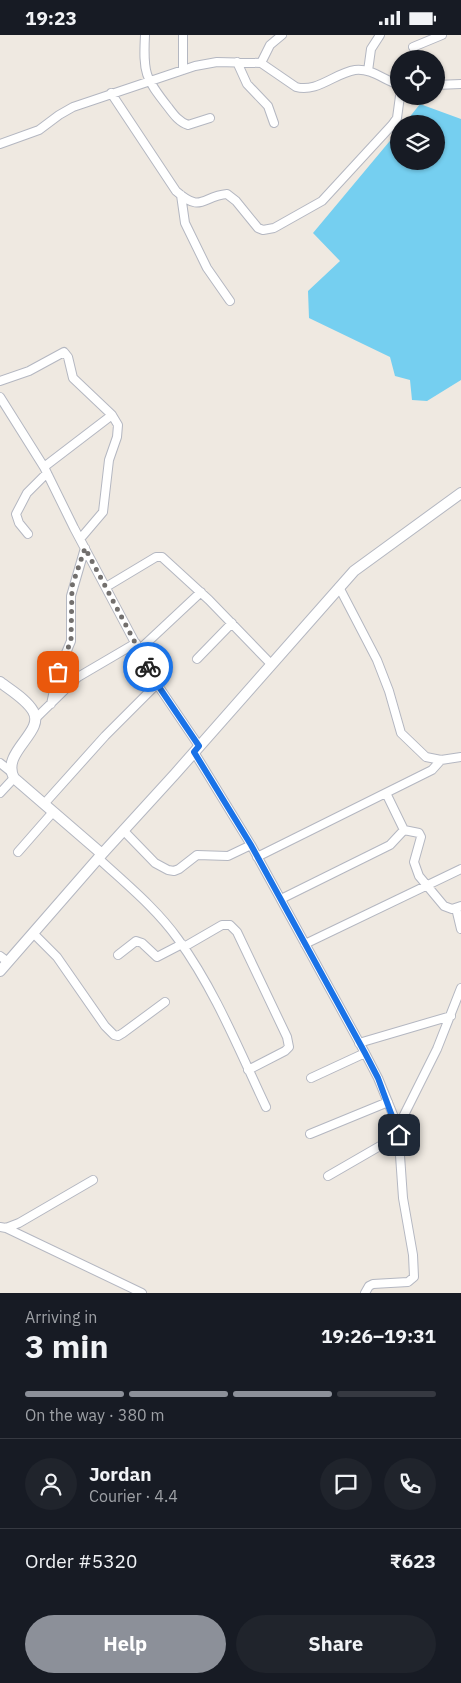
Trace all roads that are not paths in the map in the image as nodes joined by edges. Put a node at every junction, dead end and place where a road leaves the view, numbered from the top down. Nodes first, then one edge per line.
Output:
1 (145, 35) edge
2 (183, 35) edge
3 (282, 35) edge
4 (380, 35) edge
5 (442, 35) edge
6 (413, 47) dead end
7 (237, 61) junction
8 (261, 63) junction
9 (183, 70) junction
10 (368, 71) junction
11 (390, 81) edge
12 (149, 82) junction
13 (461, 84) edge
14 (445, 85) edge
15 (112, 93) junction
16 (399, 105) edge
17 (210, 118) dead end
18 (274, 123) dead end
19 (0, 145) edge
20 (181, 195) junction
21 (230, 301) dead end
22 (0, 381) edge
23 (0, 397) edge
24 (112, 415) junction
25 (46, 470) junction
26 (461, 493) edge
27 (28, 534) dead end
28 (80, 539) junction
29 (85, 548) junction
30 (106, 587) junction
31 (339, 587) junction
32 (201, 592) junction
33 (232, 623) junction
34 (138, 647) junction
35 (197, 659) dead end
36 (271, 664) junction
37 (0, 682) edge
38 (157, 684) junction
39 (51, 704) junction
40 (35, 719) junction
41 (196, 749) junction
42 (461, 757) edge
43 (441, 761) junction
44 (0, 763) edge
45 (12, 774) junction
46 (0, 793) edge
47 (386, 793) junction
48 (44, 804) junction
49 (54, 812) junction
50 (123, 830) junction
51 (404, 830) junction
52 (251, 845) junction
53 (18, 852) dead end
54 (100, 856) junction
55 (257, 857) junction
56 (461, 869) edge
57 (425, 886) junction
58 (281, 899) junction
59 (458, 907) edge
60 (461, 929) edge
61 (32, 933) junction
62 (305, 944) junction
63 (183, 946) junction
64 (118, 955) dead end
65 (4, 959) edge
66 (0, 971) edge
67 (461, 988) edge
68 (165, 1002) dead end
69 (451, 1016) junction
70 (360, 1043) junction
71 (365, 1053) junction
72 (248, 1070) junction
73 (311, 1078) dead end
74 (388, 1102) junction
75 (266, 1107) dead end
76 (398, 1131) junction
77 (310, 1133) dead end
78 (328, 1176) dead end
79 (93, 1180) dead end
80 (3, 1227) edge
81 (122, 1284) junction
82 (117, 1293) edge
83 (142, 1293) edge
84 (365, 1293) edge

1 - 12 street
2 - 9 street
3 - 8 street
4 - 10 street
5 - 6 street
7 - 8 street
7 - 9 street
7 - 18 street
8 - 10 street
9 - 12 street
10 - 11 street
12 - 15 street
12 - 17 street
13 - 14 street
15 - 19 street
15 - 20 street
16 - 20 street
20 - 21 street
22 - 24 street
23 - 25 street
24 - 25 street
24 - 28 street
25 - 27 street
25 - 28 street
26 - 31 street
28 - 29 street
29 - 30 street
29 - 39 street
30 - 32 street
30 - 34 street
31 - 36 street
31 - 43 street
32 - 33 street
32 - 34 street
33 - 35 street
33 - 36 street
34 - 38 street
34 - 39 street
36 - 41 street
37 - 40 street
38 - 41 street
38 - 48 street
39 - 40 street
40 - 45 street
41 - 50 street
41 - 52 street
42 - 43 street
43 - 47 street
44 - 45 street
45 - 46 street
45 - 48 street
47 - 51 street
47 - 55 street
48 - 49 street
49 - 53 street
49 - 54 street
50 - 52 street
50 - 54 street
51 - 57 street
51 - 58 street
52 - 55 street
54 - 61 street
54 - 63 street
55 - 58 street
56 - 57 street
57 - 59 street
57 - 62 street
58 - 62 street
59 - 60 street
61 - 65 street
61 - 68 street
62 - 70 street
63 - 64 street
63 - 72 street
63 - 72 street
65 - 66 street
67 - 69 street
69 - 70 street
69 - 76 street
70 - 71 street
71 - 73 street
71 - 74 street
72 - 75 street
74 - 76 street
74 - 77 street
76 - 78 street
76 - 84 street
79 - 80 street
80 - 81 street
81 - 82 street
81 - 83 street

